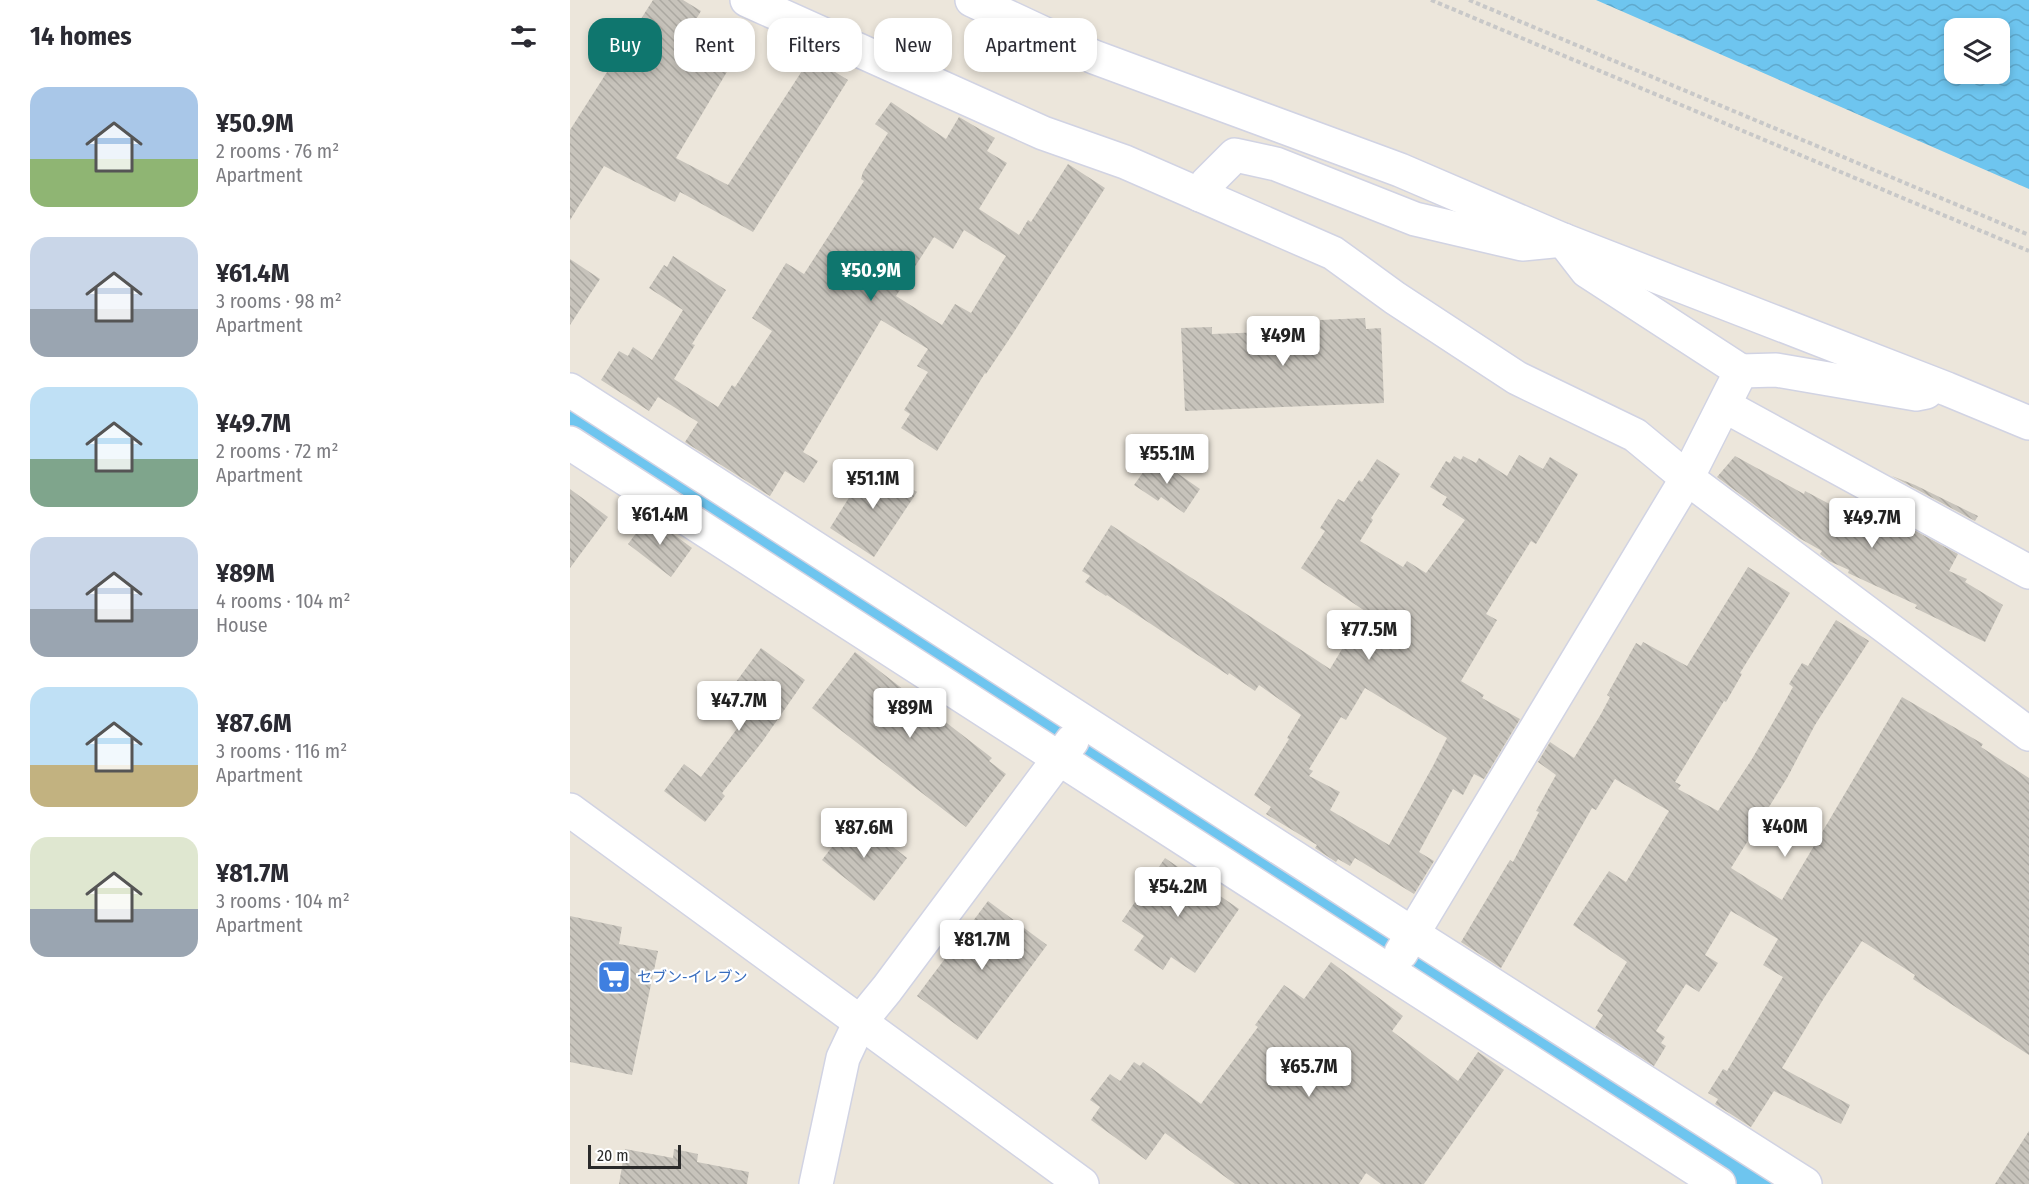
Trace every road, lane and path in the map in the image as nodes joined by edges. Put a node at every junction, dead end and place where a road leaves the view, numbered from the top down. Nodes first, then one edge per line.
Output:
1 (747, 0) edge
2 (1431, 0) edge
3 (1469, 0) edge
4 (993, 4) edge
5 (1200, 195) junction
6 (2029, 235) edge
7 (1563, 240) junction
8 (2029, 251) edge
9 (1742, 371) junction
10 (1947, 389) junction
11 (570, 390) edge
12 (1725, 406) junction
13 (2029, 423) edge
14 (570, 443) edge
15 (1687, 478) junction
16 (2029, 572) edge
17 (2029, 734) edge
18 (1074, 738) junction
19 (570, 810) edge
20 (1402, 951) junction
21 (860, 1022) junction
22 (816, 1184) edge
23 (1082, 1184) edge
24 (1719, 1184) edge
25 (1805, 1184) edge

1 - 5 street
2 - 8 path
3 - 6 path
4 - 7 street
5 - 7 street
5 - 15 street
7 - 9 street
7 - 10 street
9 - 10 street
9 - 12 street
10 - 13 street
11 - 18 street
12 - 15 street
12 - 16 street
14 - 18 street
15 - 17 street
15 - 20 street
18 - 20 street
18 - 20 street
18 - 21 street
19 - 21 street
20 - 24 street
20 - 25 street
21 - 22 street
21 - 23 street

